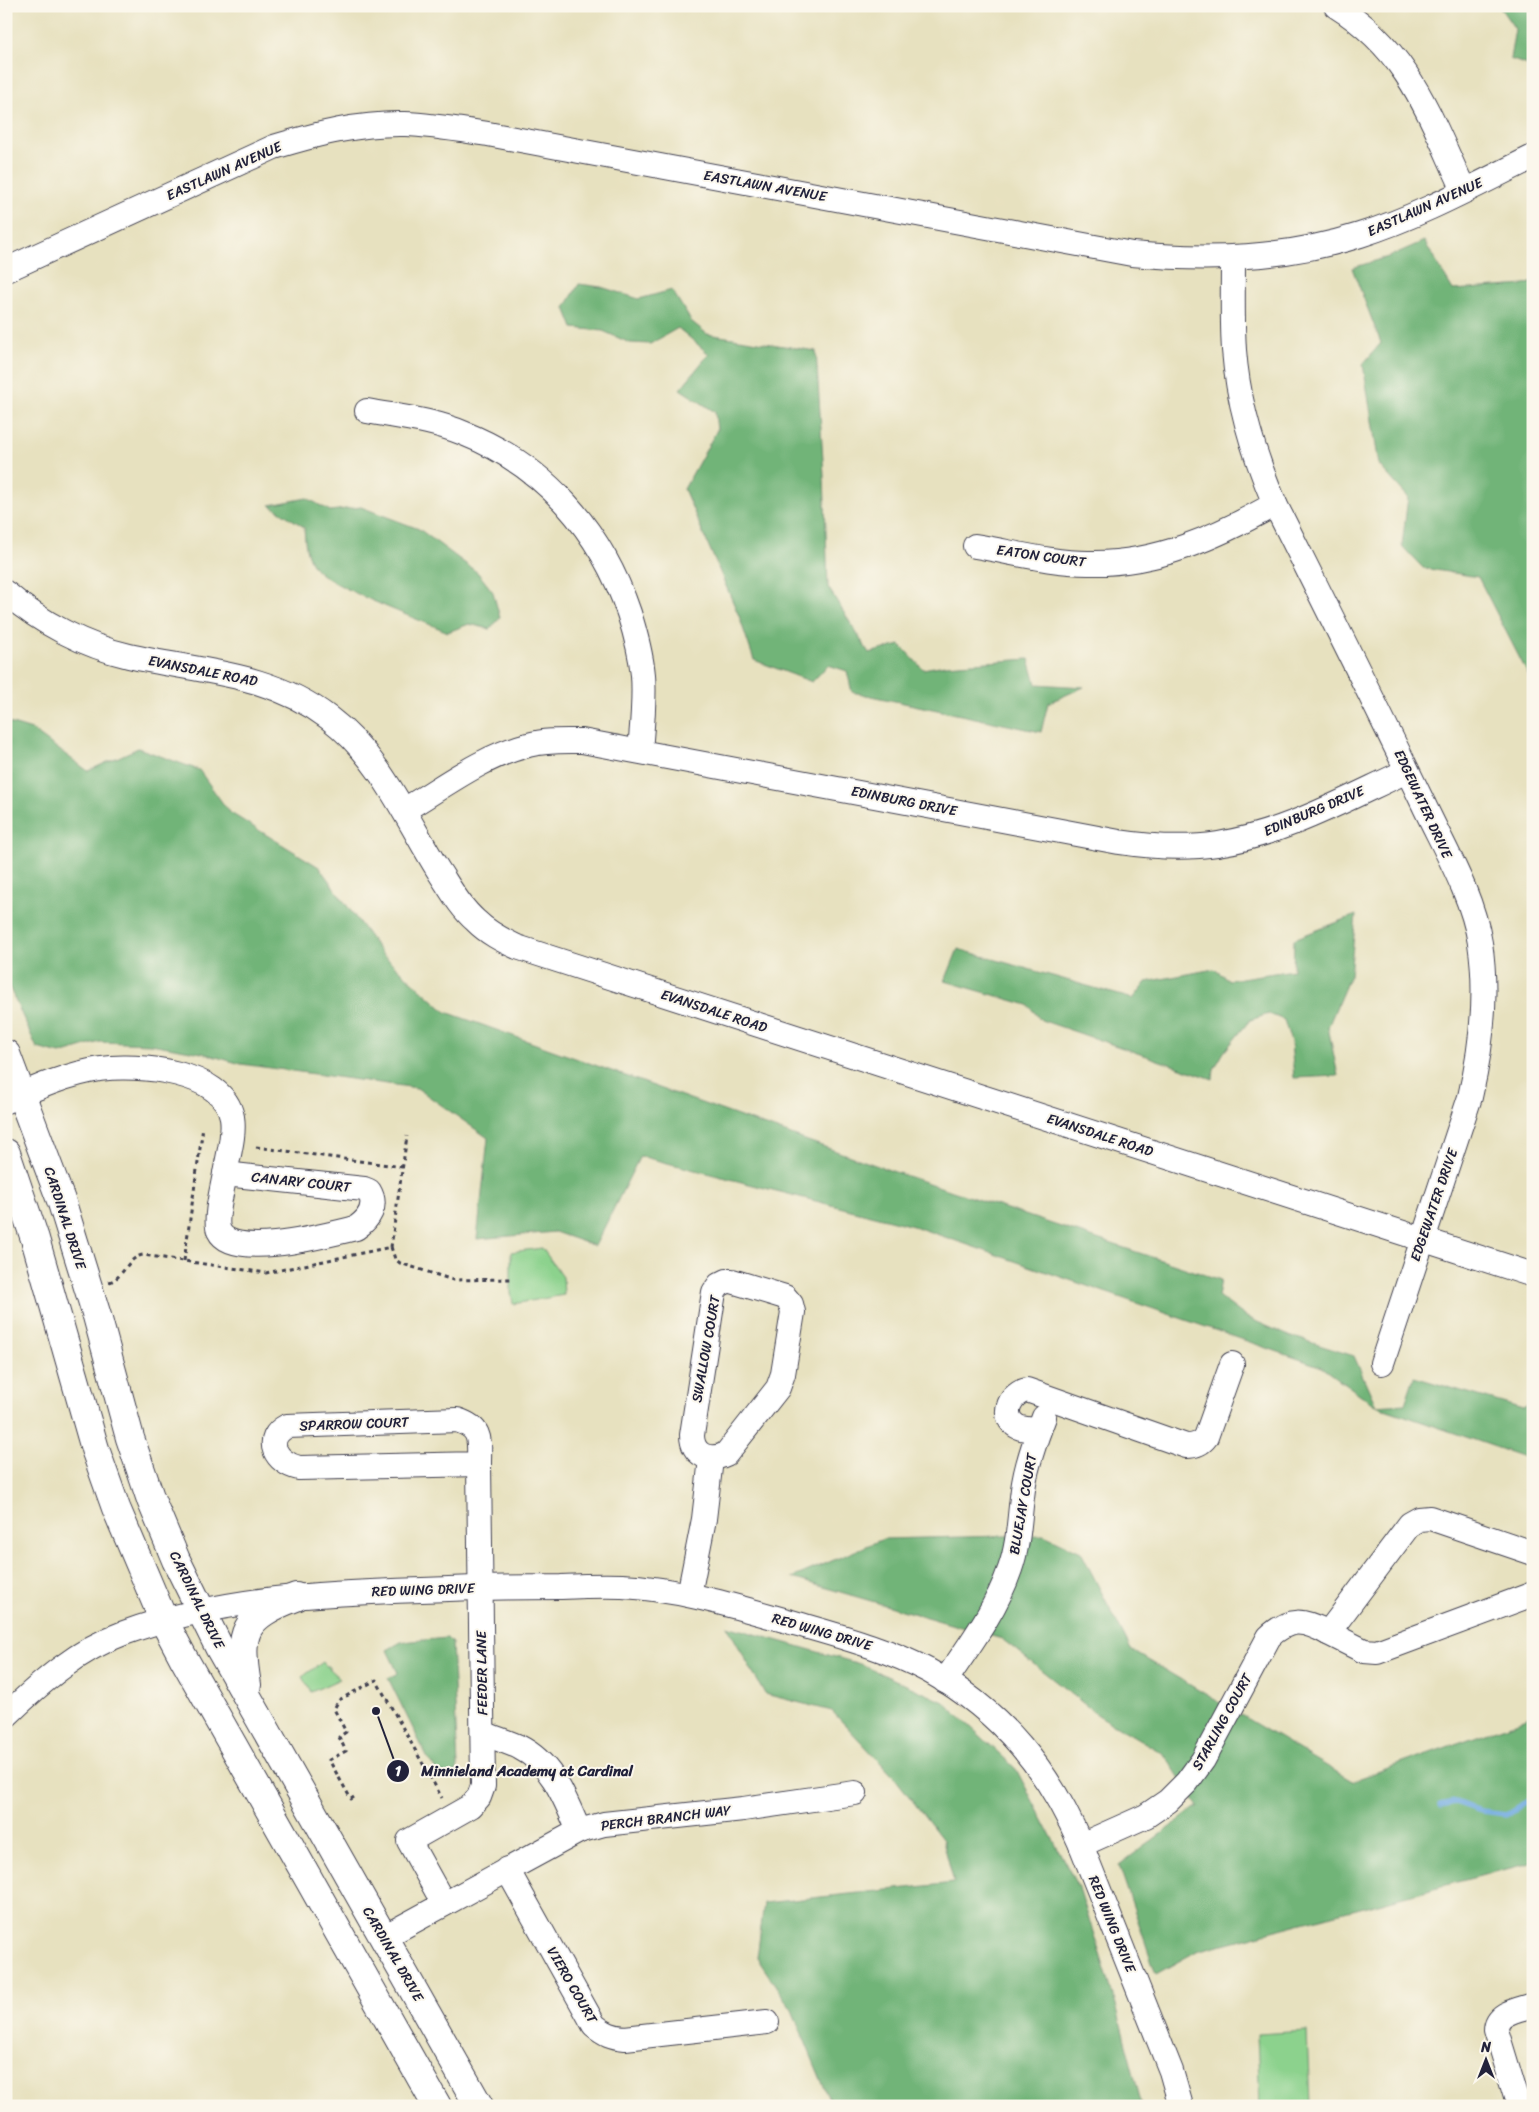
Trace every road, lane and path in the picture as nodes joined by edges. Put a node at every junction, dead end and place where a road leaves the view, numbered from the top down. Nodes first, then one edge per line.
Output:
1 (1336, 6) edge
2 (1533, 157) edge
3 (1464, 190) junction
4 (1233, 258) junction
5 (6, 270) edge
6 (367, 411) dead end
7 (1275, 504) junction
8 (975, 546) dead end
9 (6, 593) edge
10 (640, 751) junction
11 (1407, 771) junction
12 (404, 810) junction
13 (6, 1054) edge
14 (14, 1097) edge
15 (204, 1127) dead end
16 (256, 1147) dead end
17 (6, 1153) edge
18 (403, 1167) dead end
19 (225, 1174) junction
20 (1422, 1239) junction
21 (392, 1247) dead end
22 (143, 1255) dead end
23 (184, 1261) dead end
24 (1533, 1275) edge
25 (512, 1279) dead end
26 (114, 1281) dead end
27 (1382, 1363) dead end
28 (1232, 1364) dead end
29 (1050, 1399) junction
30 (1039, 1430) junction
31 (711, 1459) junction
32 (479, 1464) junction
33 (1533, 1553) edge
34 (480, 1588) junction
35 (1533, 1594) edge
36 (690, 1595) junction
37 (296, 1597) junction
38 (200, 1612) junction
39 (164, 1621) junction
40 (1328, 1633) junction
41 (945, 1681) junction
42 (249, 1699) junction
43 (6, 1716) edge
44 (483, 1733) junction
45 (439, 1793) dead end
46 (855, 1793) dead end
47 (354, 1797) dead end
48 (579, 1831) junction
49 (1081, 1845) junction
50 (507, 1869) junction
51 (444, 1904) junction
52 (384, 1937) junction
53 (1533, 2005) edge
54 (766, 2022) dead end
55 (437, 2106) edge
56 (479, 2106) edge
57 (1181, 2106) edge
58 (1520, 2106) edge

1 - 3 street
2 - 3 street, EASTLAWN AVENUE
3 - 4 street, EASTLAWN AVENUE
4 - 5 street, EASTLAWN AVENUE
4 - 7 street, EDGEWATER DRIVE
6 - 10 street
7 - 8 street, EATON COURT
7 - 11 street, EDGEWATER DRIVE
9 - 12 street, EVANSDALE ROAD
10 - 11 street, EDINBURG DRIVE
10 - 12 street, EDINBURG DRIVE
11 - 20 street, EDGEWATER DRIVE
12 - 20 street, EVANSDALE ROAD
13 - 14 main road, CARDINAL DRIVE
14 - 19 street, CANARY COURT
14 - 38 main road, CARDINAL DRIVE
15 - 23 path
16 - 18 path
17 - 39 main road
19 - 19 street, CANARY COURT
20 - 24 street, EVANSDALE ROAD
20 - 27 street, EDGEWATER DRIVE
21 - 25 path
22 - 26 path
28 - 29 street
29 - 30 street, BLUEJAY COURT
29 - 30 street
30 - 41 street, BLUEJAY COURT
31 - 31 street, SWALLOW COURT
31 - 36 street
32 - 32 street, SPARROW COURT
32 - 34 street, SPARROW COURT
33 - 40 street
34 - 36 street, RED WING DRIVE
34 - 37 street, RED WING DRIVE
34 - 44 street, FEEDER LANE
35 - 40 street, STARLING COURT
36 - 41 street, RED WING DRIVE
37 - 38 street, RED WING DRIVE
37 - 42 main road
38 - 39 street, RED WING DRIVE
38 - 42 main road, CARDINAL DRIVE
39 - 43 street, RED WING DRIVE
39 - 55 main road
40 - 49 street, STARLING COURT
41 - 49 street, RED WING DRIVE
42 - 52 main road, CARDINAL DRIVE
44 - 48 street, FEEDER LANE
44 - 51 street
45 - 47 path
46 - 48 street, PERCH BRANCH WAY
48 - 50 street, PERCH BRANCH WAY
49 - 57 street, RED WING DRIVE
50 - 51 street, PERCH BRANCH WAY
50 - 54 street, VIERO COURT
51 - 52 street, PERCH BRANCH WAY
52 - 56 main road, CARDINAL DRIVE
53 - 58 street

